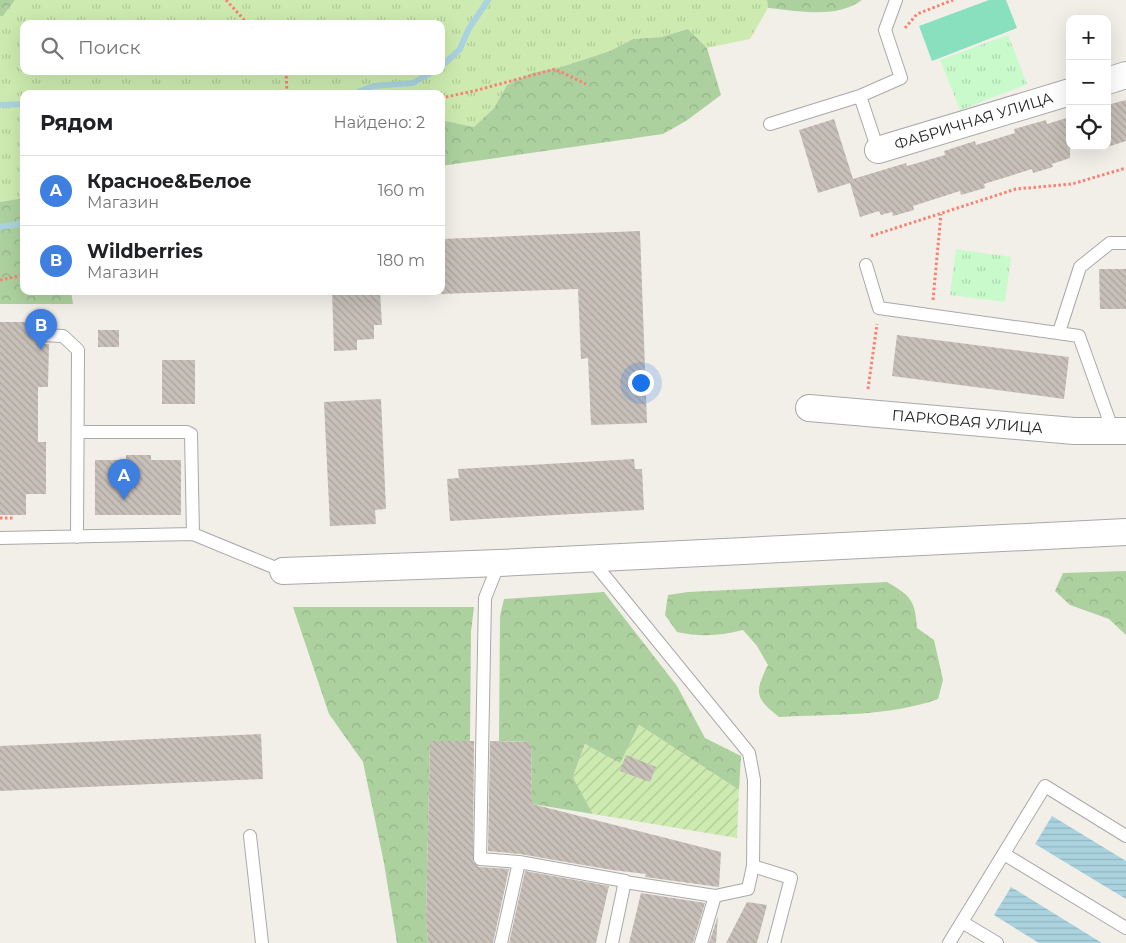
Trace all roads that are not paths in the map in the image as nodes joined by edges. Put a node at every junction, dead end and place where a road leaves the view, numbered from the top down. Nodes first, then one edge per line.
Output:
1 (896, 0) edge
2 (1126, 75) edge
3 (1111, 80) edge
4 (1066, 93) edge
5 (860, 96) junction
6 (770, 124) dead end
7 (878, 150) joint
8 (1126, 243) edge
9 (866, 264) dead end
10 (1059, 332) junction
11 (40, 335) dead end
12 (810, 408) dead end
13 (1119, 431) edge
14 (78, 432) junction
15 (1126, 532) edge
16 (193, 534) junction
17 (77, 537) junction
18 (0, 538) edge
19 (590, 558) junction
20 (499, 563) junction
21 (283, 570) joint
22 (250, 836) dead end
23 (1126, 836) edge
24 (1004, 854) junction
25 (519, 862) junction
26 (753, 866) junction
27 (625, 882) junction
28 (715, 896) junction
29 (962, 922) junction
30 (1126, 928) edge
31 (262, 943) edge
32 (501, 943) edge
33 (612, 943) edge
34 (701, 943) edge
35 (774, 943) edge
36 (949, 943) edge
37 (997, 943) edge

1 - 5 lane
2 - 3 street
4 - 7 street, ФАБРИЧНАЯ УЛИЦА
5 - 6 lane
5 - 7 lane
8 - 10 lane
9 - 10 lane
10 - 13 lane
11 - 14 lane
12 - 13 street, ПАРКОВАЯ УЛИЦА
14 - 16 lane
14 - 17 lane
15 - 19 street
16 - 17 lane
16 - 21 lane
17 - 18 lane
19 - 20 street
19 - 26 lane
20 - 21 street
20 - 25 lane
22 - 31 lane
23 - 24 lane
24 - 29 lane
24 - 30 lane
25 - 27 lane
25 - 32 lane
26 - 28 lane
26 - 35 lane
27 - 28 lane
27 - 33 lane
28 - 34 lane
29 - 36 lane
29 - 37 lane

